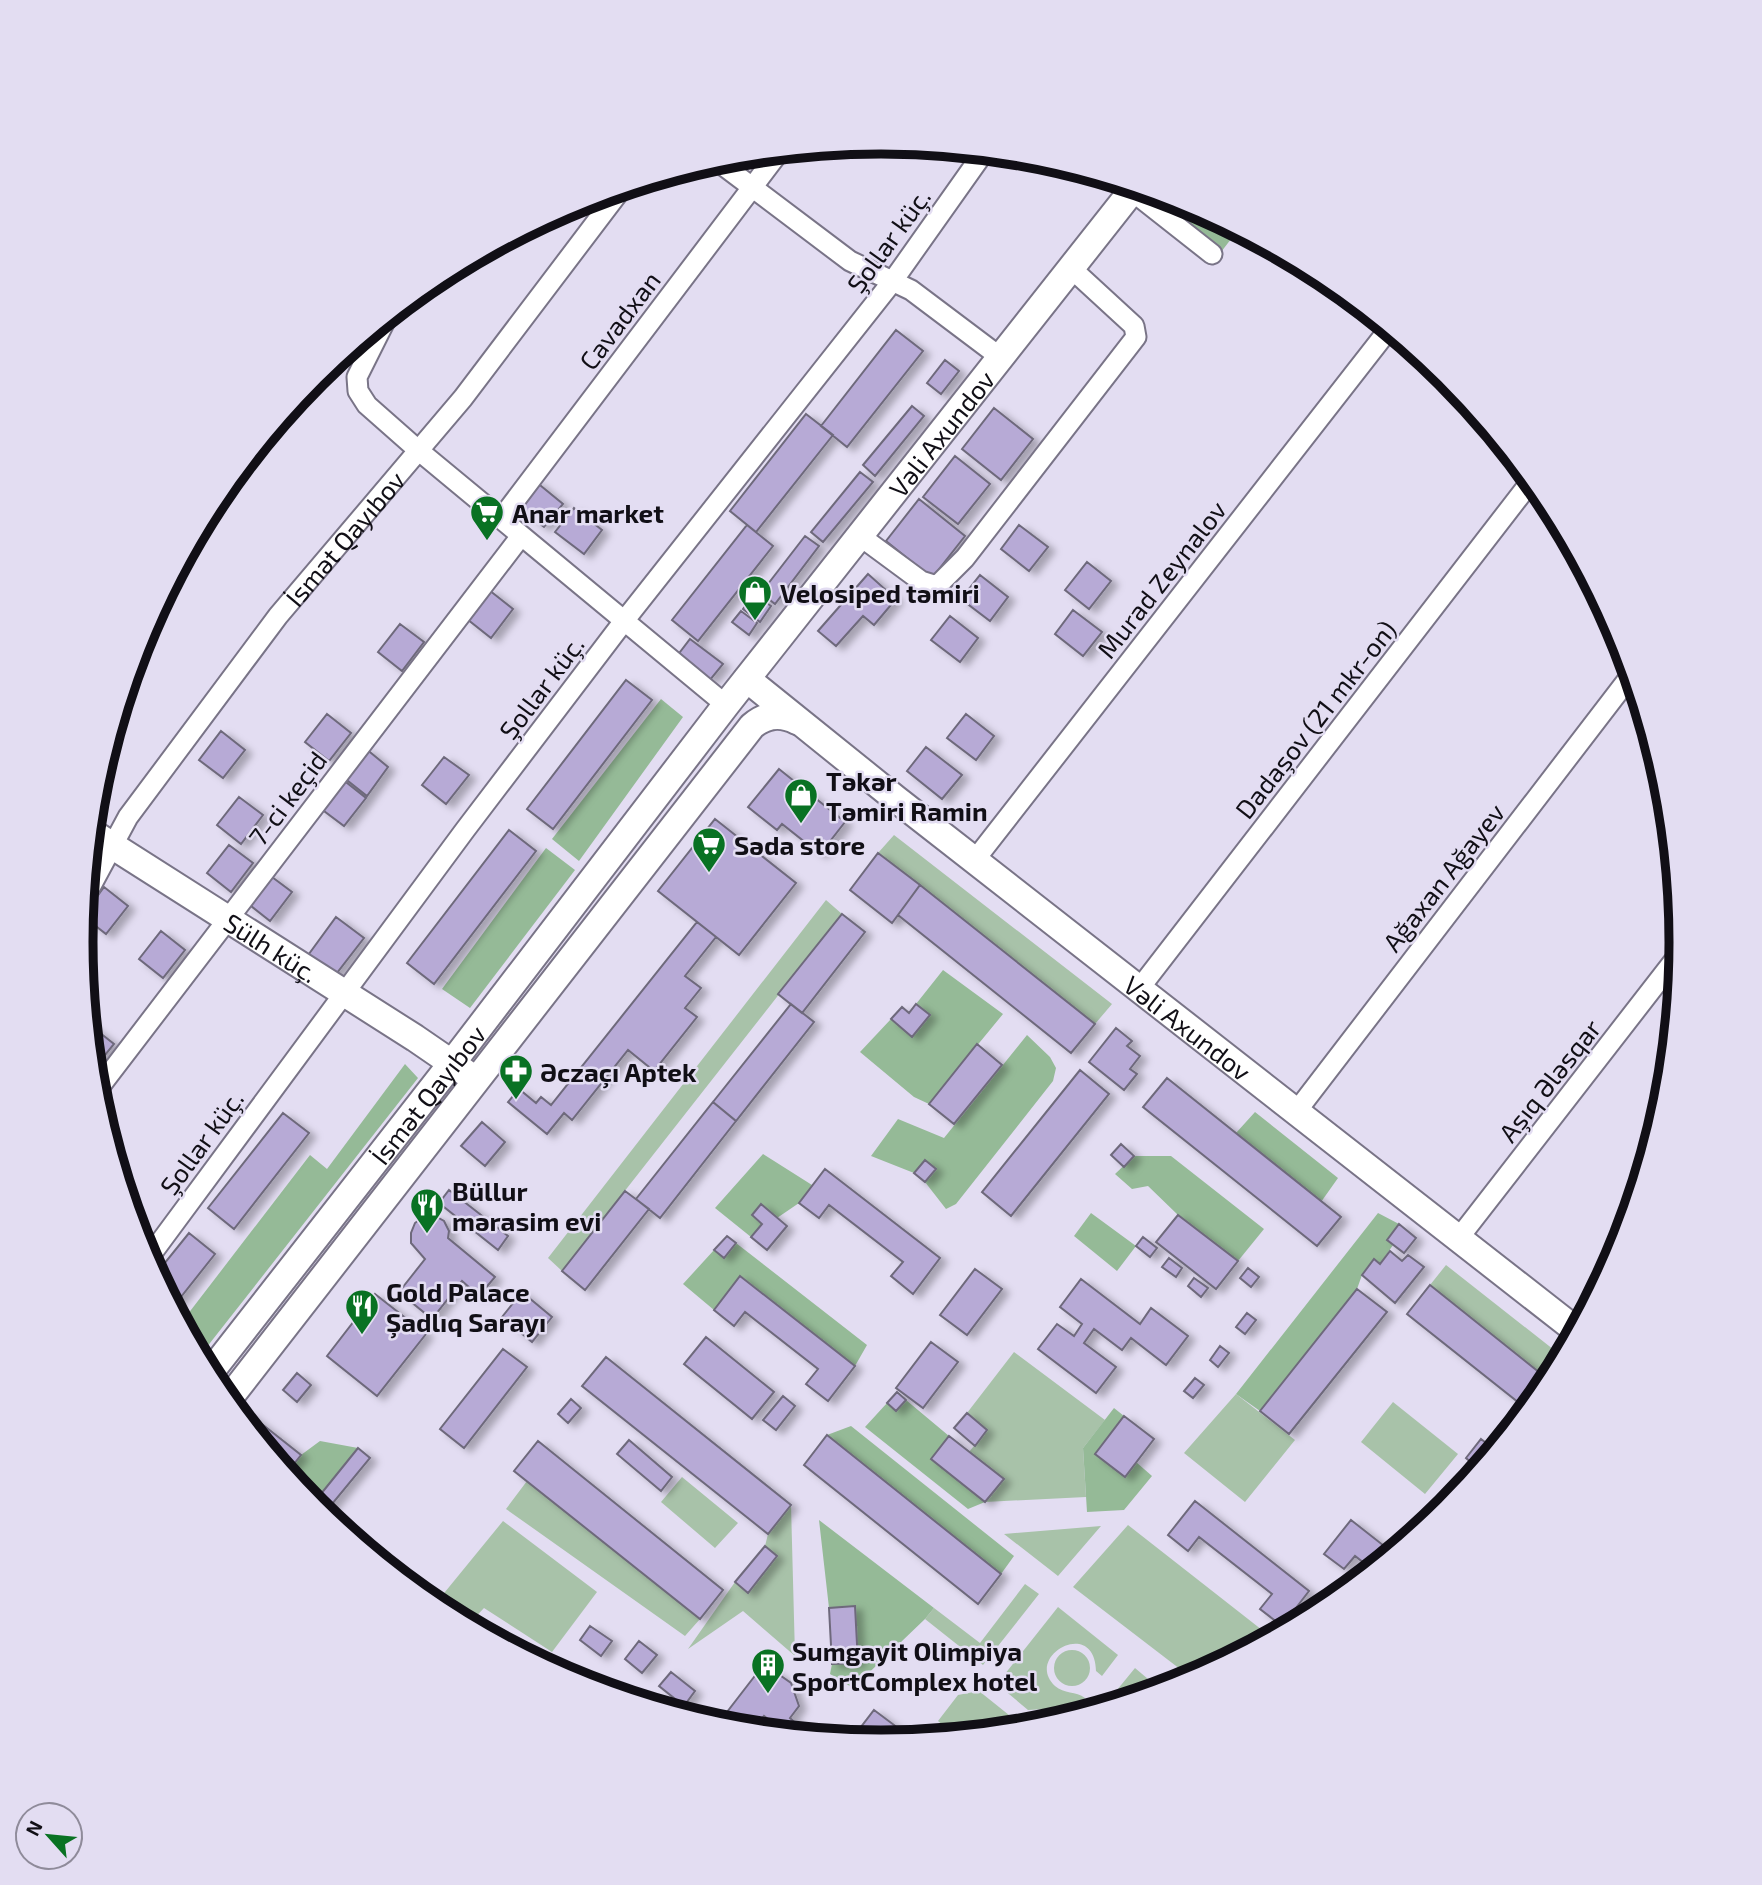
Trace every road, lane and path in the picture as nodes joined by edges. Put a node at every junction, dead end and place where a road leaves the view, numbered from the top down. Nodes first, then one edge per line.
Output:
1 (978, 160) edge
2 (771, 162) edge
3 (727, 169) edge
4 (751, 188) junction
5 (1130, 195) edge
6 (611, 202) edge
7 (1149, 202) edge
8 (1212, 254) dead end
9 (1072, 269) junction
10 (892, 282) junction
11 (1384, 336) edge
12 (377, 337) edge
13 (1000, 357) junction
14 (418, 450) junction
15 (1525, 490) edge
16 (501, 519) junction
17 (521, 536) junction
18 (860, 536) junction
19 (624, 621) junction
20 (747, 679) junction
21 (1625, 683) edge
22 (726, 705) junction
23 (799, 722) junction
24 (752, 726) junction
25 (102, 838) edge
26 (974, 861) junction
27 (228, 919) junction
28 (1668, 969) edge
29 (1139, 989) junction
30 (343, 993) junction
31 (452, 1063) junction
32 (105, 1080) edge
33 (476, 1080) junction
34 (1296, 1112) junction
35 (1458, 1239) junction
36 (155, 1249) edge
37 (253, 1317) junction
38 (1570, 1326) edge
39 (276, 1335) junction
40 (216, 1365) edge
41 (234, 1391) edge

1 - 10 street, Şollar küç.
2 - 4 street, Cavadxan
3 - 4 street
4 - 10 street
4 - 16 street, Cavadxan
5 - 9 street, Vəli Axundov
6 - 14 street, İsmət Qayıbov
7 - 8 street
9 - 13 street, Vəli Axundov
9 - 18 street
10 - 13 street
10 - 19 street, Şollar küç.
11 - 26 street, Murad Zeynalov
12 - 14 street
13 - 18 street, Vəli Axundov
14 - 16 street
14 - 25 street, İsmət Qayıbov
15 - 29 street, Dadaşov (21 mkr-on)
16 - 17 street
17 - 19 street
17 - 27 street, 7-ci keçid
18 - 20 street, Vəli Axundov
19 - 22 street
19 - 30 street, Şollar küç.
20 - 22 street, İsmət Qayıbov
20 - 23 street, Vəli Axundov
20 - 24 street
21 - 34 street, Ağaxan Ağayev
22 - 24 street
22 - 31 street, İsmət Qayıbov
23 - 24 street
23 - 26 street, Vəli Axundov
24 - 33 street, İsmət Qayıbov
25 - 27 street, Sülh küç.
26 - 29 street, Vəli Axundov
27 - 30 street, Sülh küç.
27 - 32 street, 7-ci keçid
28 - 35 street, Aşıq Ələsqar
29 - 34 street, Vəli Axundov
30 - 31 street, Sülh küç.
30 - 36 street, Şollar küç.
31 - 33 street, Sülh küç.
31 - 37 street, İsmət Qayıbov
33 - 39 street, İsmət Qayıbov
34 - 35 street, Vəli Axundov
35 - 38 street, Vəli Axundov
37 - 39 street
37 - 40 street, İsmət Qayıbov
39 - 41 street, İsmət Qayıbov

